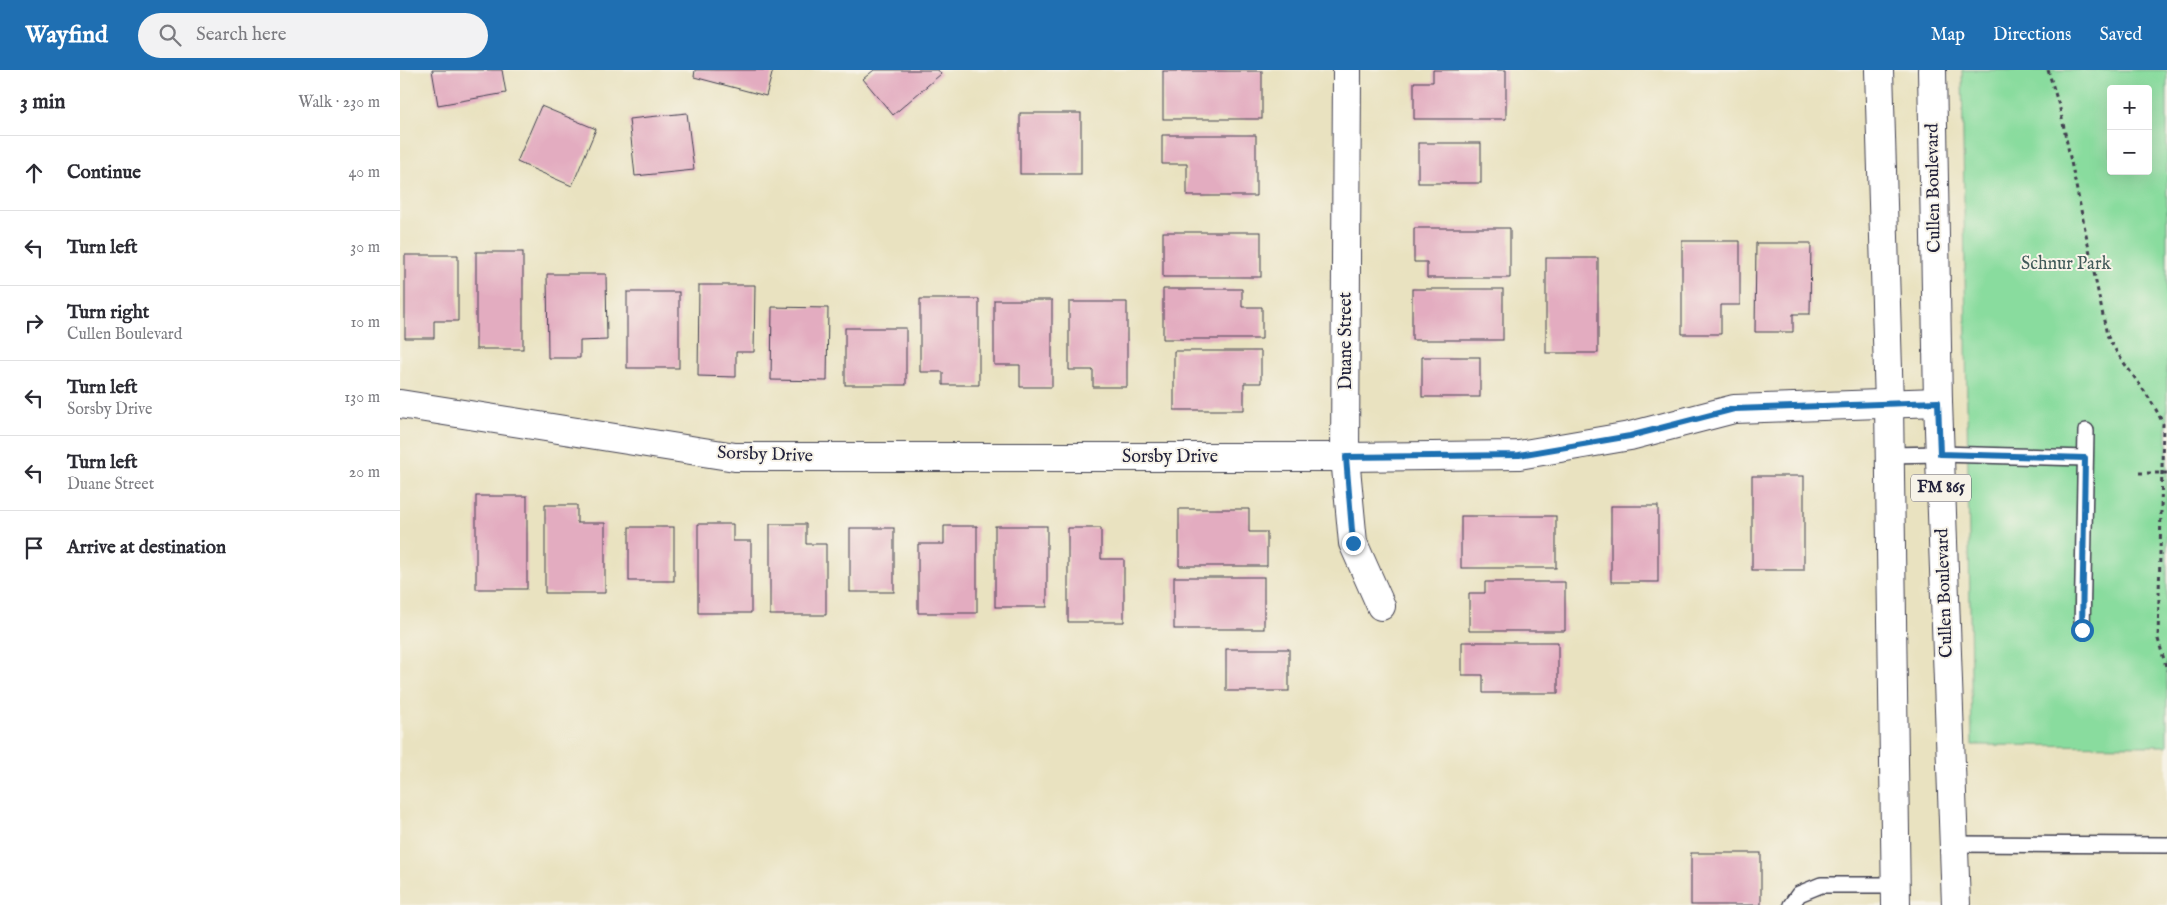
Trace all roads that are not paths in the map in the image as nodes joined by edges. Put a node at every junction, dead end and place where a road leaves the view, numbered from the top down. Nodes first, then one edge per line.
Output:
1 (1347, 70) edge
2 (1879, 70) edge
3 (1932, 70) edge
4 (1938, 402) junction
5 (400, 404) edge
6 (1889, 404) junction
7 (2086, 431) dead end
8 (1940, 454) junction
9 (1889, 455) junction
10 (1346, 457) junction
11 (2085, 458) junction
12 (1382, 606) dead end
13 (2082, 630) dead end
14 (1954, 844) junction
15 (2167, 845) edge
16 (1896, 895) edge
17 (1791, 905) edge
18 (1956, 905) edge

1 - 10 street, Duane Street
2 - 6 street, FM 865
3 - 4 street, Cullen Boulevard / FM 865
4 - 6 street, Sorsby Drive
4 - 8 street, Cullen Boulevard / FM 865
5 - 10 street, Sorsby Drive
6 - 9 street, FM 865
6 - 10 street, Sorsby Drive
7 - 11 lane
8 - 9 lane
8 - 11 lane
8 - 14 street, Cullen Boulevard / FM 865
9 - 16 street, FM 865
10 - 12 street, Duane Street
11 - 13 lane
14 - 15 lane
14 - 18 street, Cullen Boulevard / FM 865
16 - 17 lane

